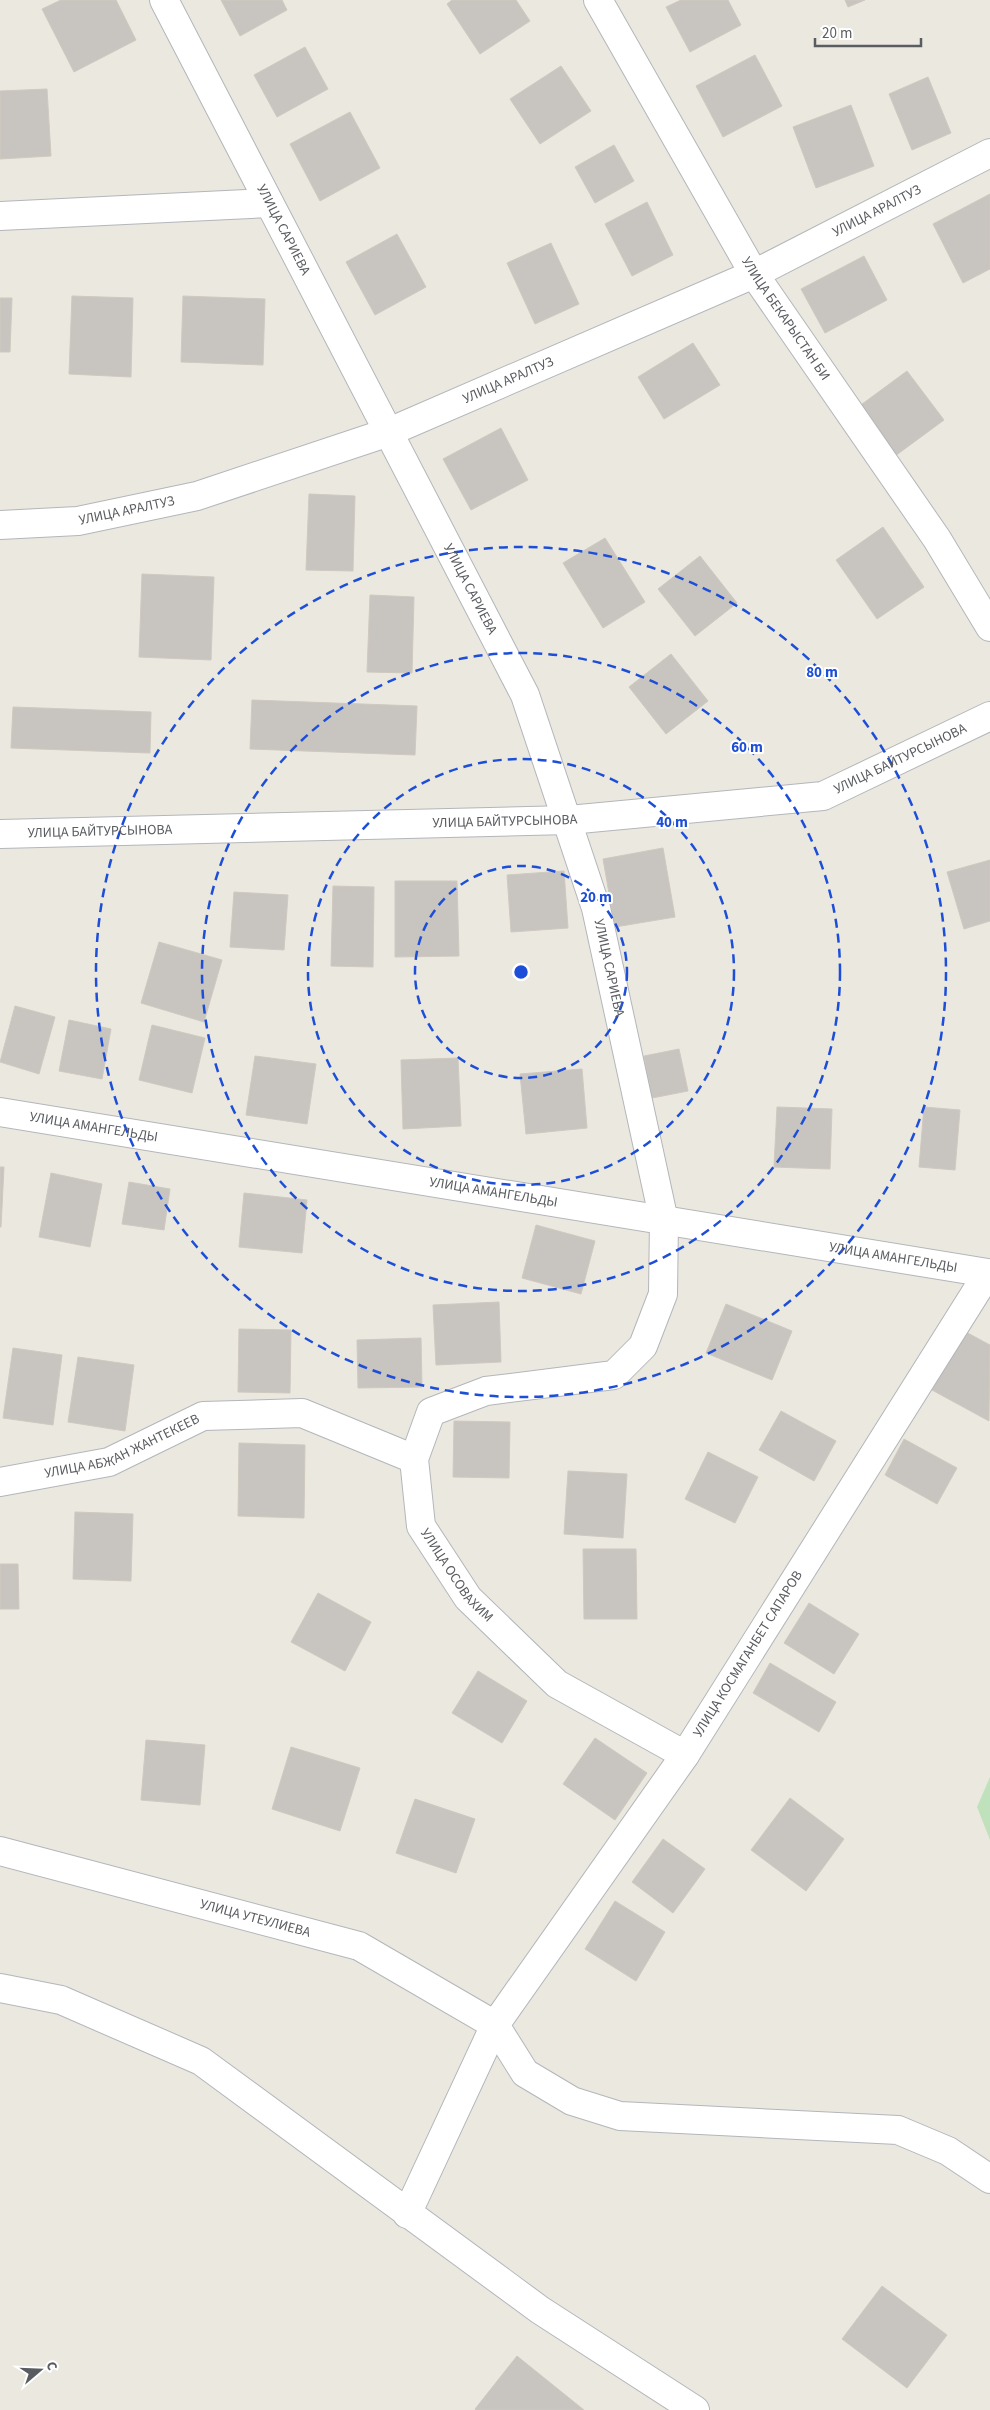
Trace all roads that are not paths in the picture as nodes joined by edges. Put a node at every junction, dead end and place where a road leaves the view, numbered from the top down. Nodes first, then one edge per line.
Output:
1 (164, 0) edge
2 (598, 0) edge
3 (990, 152) edge
4 (269, 204) junction
5 (0, 216) edge
6 (754, 274) junction
7 (389, 432) junction
8 (0, 526) edge
9 (990, 627) edge
10 (990, 716) edge
11 (569, 820) junction
12 (0, 834) edge
13 (0, 1112) edge
14 (664, 1221) junction
15 (988, 1273) joint
16 (414, 1459) junction
17 (0, 1482) edge
18 (685, 1755) junction
19 (0, 1851) edge
20 (0, 1988) edge
21 (495, 2025) junction
22 (990, 2179) edge
23 (407, 2214) junction
24 (695, 2410) edge

1 - 4 street, УЛИЦА САРИЕВА
2 - 6 street, УЛИЦА БЕКАРЫСТАН БИ
3 - 6 street, УЛИЦА АРАЛТУЗ
4 - 5 street
4 - 7 street, УЛИЦА САРИЕВА
6 - 7 street, УЛИЦА АРАЛТУЗ
6 - 9 street, УЛИЦА БЕКАРЫСТАН БИ
7 - 8 street, УЛИЦА АРАЛТУЗ
7 - 11 street, УЛИЦА САРИЕВА
10 - 11 street, УЛИЦА БАЙТУРСЫНОВА
11 - 12 street, УЛИЦА БАЙТУРСЫНОВА
11 - 14 street, УЛИЦА САРИЕВА
13 - 14 street, УЛИЦА АМАНГЕЛЬДЫ
14 - 15 street, УЛИЦА АМАНГЕЛЬДЫ
14 - 16 street, УЛИЦА ОСОВАХИМ
15 - 18 street, УЛИЦА КОСМАГАНБЕТ САПАРОВ
16 - 17 street, УЛИЦА АБЖАН ЖАНТЕКЕЕВ
16 - 18 street, УЛИЦА ОСОВАХИМ
18 - 21 street, УЛИЦА КОСМАГАНБЕТ САПАРОВ
19 - 21 street, УЛИЦА УТЕУЛИЕВА
20 - 23 street
21 - 22 street
21 - 23 street, УЛИЦА КОСМАГАНБЕТ САПАРОВ
23 - 24 street

